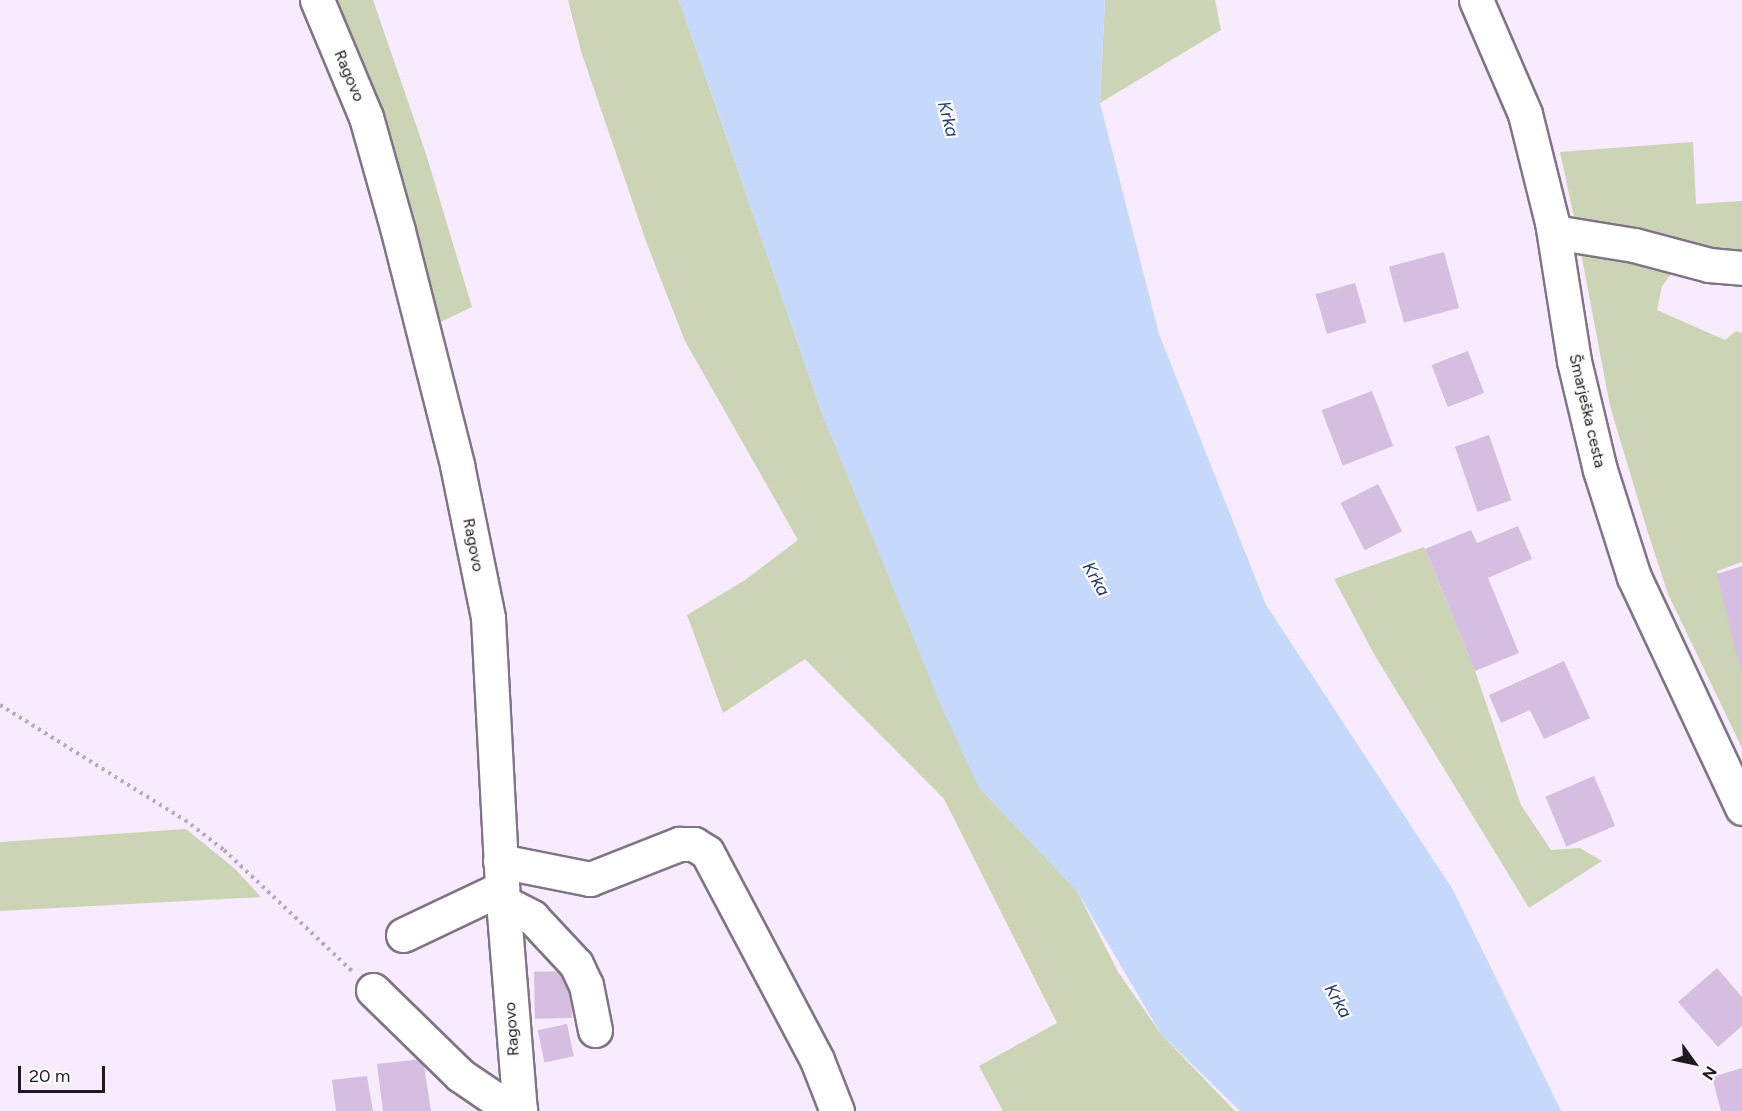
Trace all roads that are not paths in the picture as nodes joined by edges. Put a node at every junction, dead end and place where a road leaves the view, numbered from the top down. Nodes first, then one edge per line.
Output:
1 (317, 0) edge
2 (1476, 0) edge
3 (1554, 232) junction
4 (1742, 268) edge
5 (1742, 808) edge
6 (502, 884) junction
7 (403, 935) dead end
8 (373, 990) road end
9 (594, 1030) dead end
10 (520, 1110) edge
11 (837, 1111) edge

1 - 6 street, Ragovo
2 - 3 street, Šmarješka cesta
3 - 4 street
3 - 5 street, Šmarješka cesta
6 - 7 street
6 - 9 street
6 - 10 street, Ragovo
6 - 11 street
8 - 10 street

